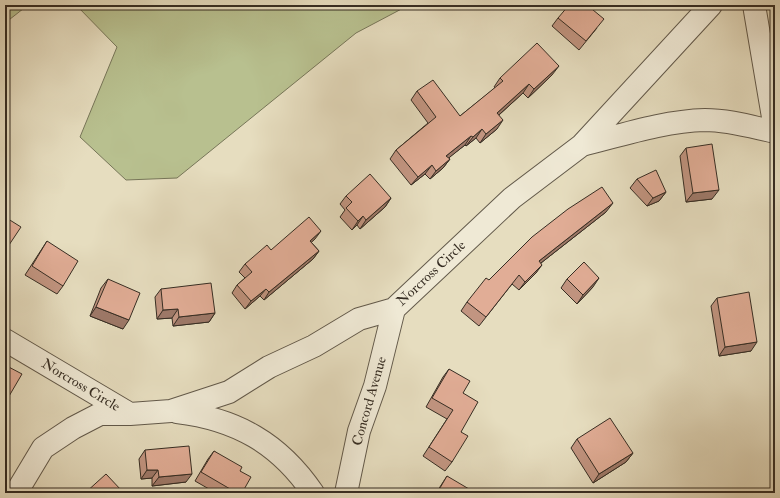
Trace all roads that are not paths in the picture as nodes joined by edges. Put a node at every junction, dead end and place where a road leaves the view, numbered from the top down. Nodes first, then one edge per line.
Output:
1 (711, 5) edge
2 (754, 5) edge
3 (775, 130) edge
4 (582, 145) junction
5 (394, 309) junction
6 (5, 340) edge
7 (172, 411) junction
8 (130, 414) junction
9 (16, 493) edge
10 (313, 493) edge
11 (346, 493) edge

1 - 4 street, Norcross Circle
2 - 3 street
3 - 4 street
4 - 5 street, Norcross Circle
5 - 7 street, Norcross Circle
5 - 11 street, Concord Avenue
6 - 8 street, Norcross Circle
7 - 8 street, Norcross Circle
7 - 10 street
8 - 9 street

